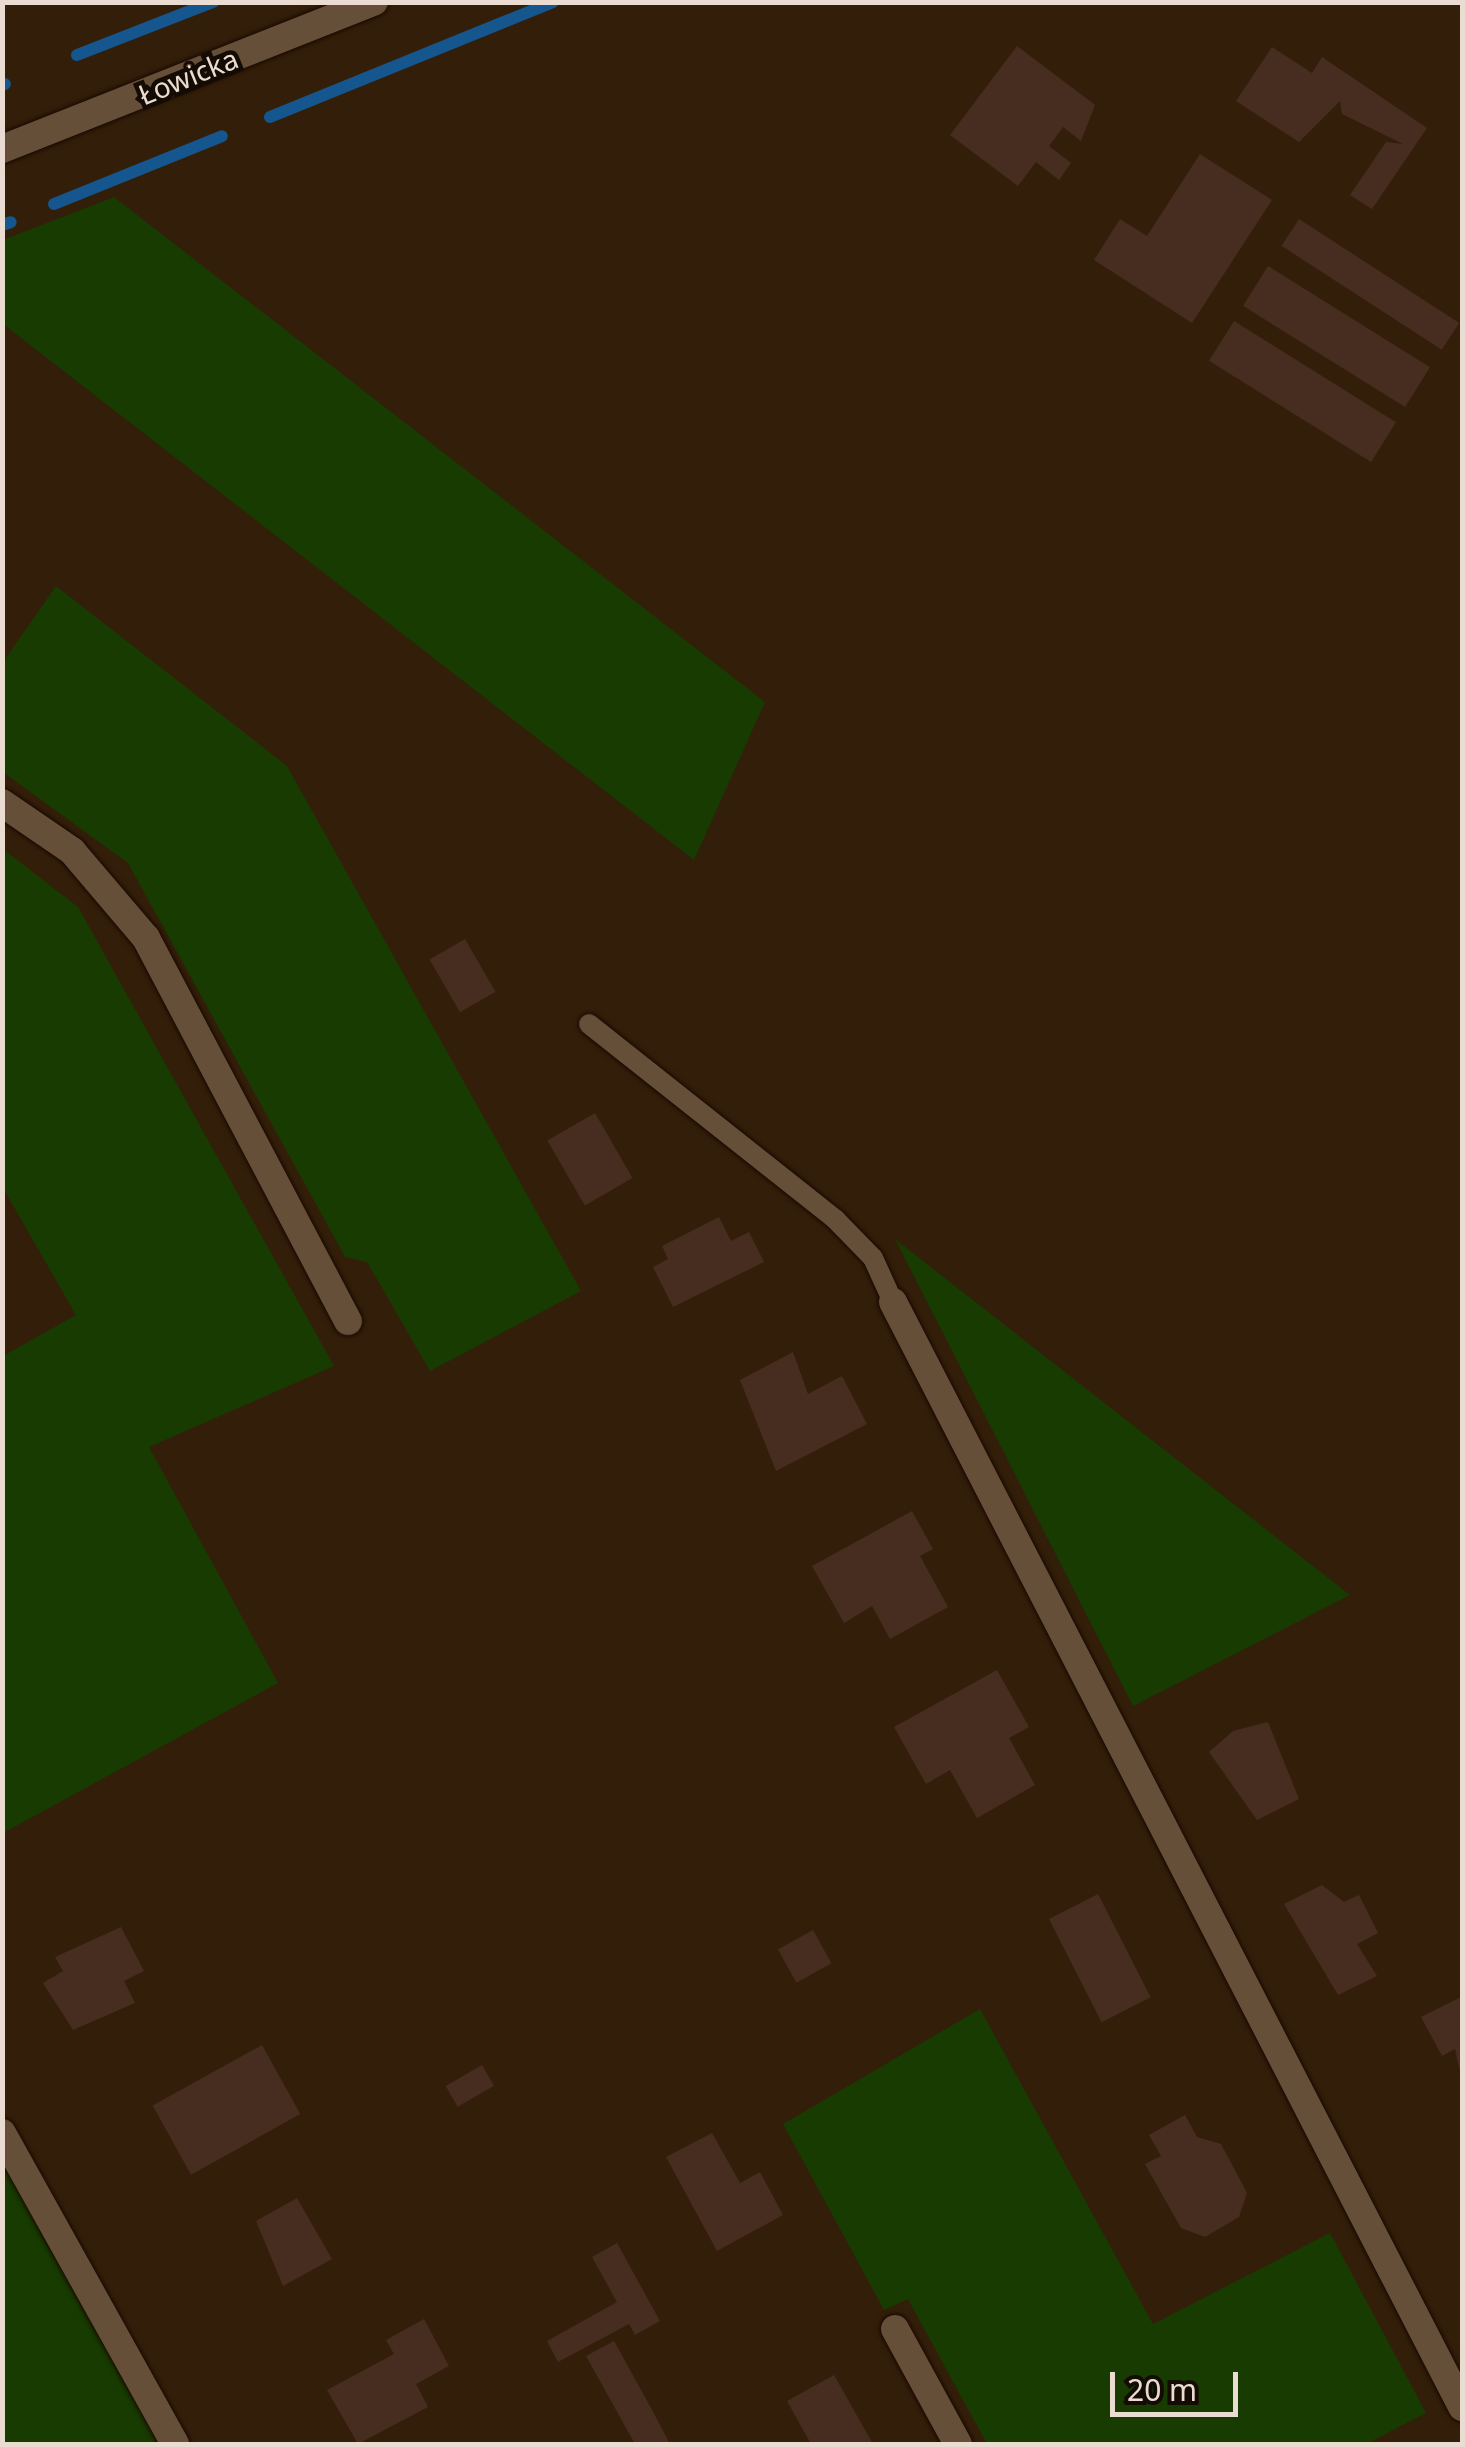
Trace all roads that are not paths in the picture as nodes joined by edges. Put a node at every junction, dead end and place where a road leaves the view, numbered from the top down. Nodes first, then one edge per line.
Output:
1 (374, 2) edge
2 (2, 149) edge
3 (2, 803) edge
4 (589, 1024) dead end
5 (893, 1302) joint
6 (348, 1321) dead end
7 (2, 2133) edge
8 (895, 2329) dead end
9 (1462, 2407) edge
10 (176, 2444) edge
11 (958, 2444) edge

1 - 2 street, Łowicka
3 - 6 street
4 - 5 lane
5 - 9 street
7 - 10 street
8 - 11 street

